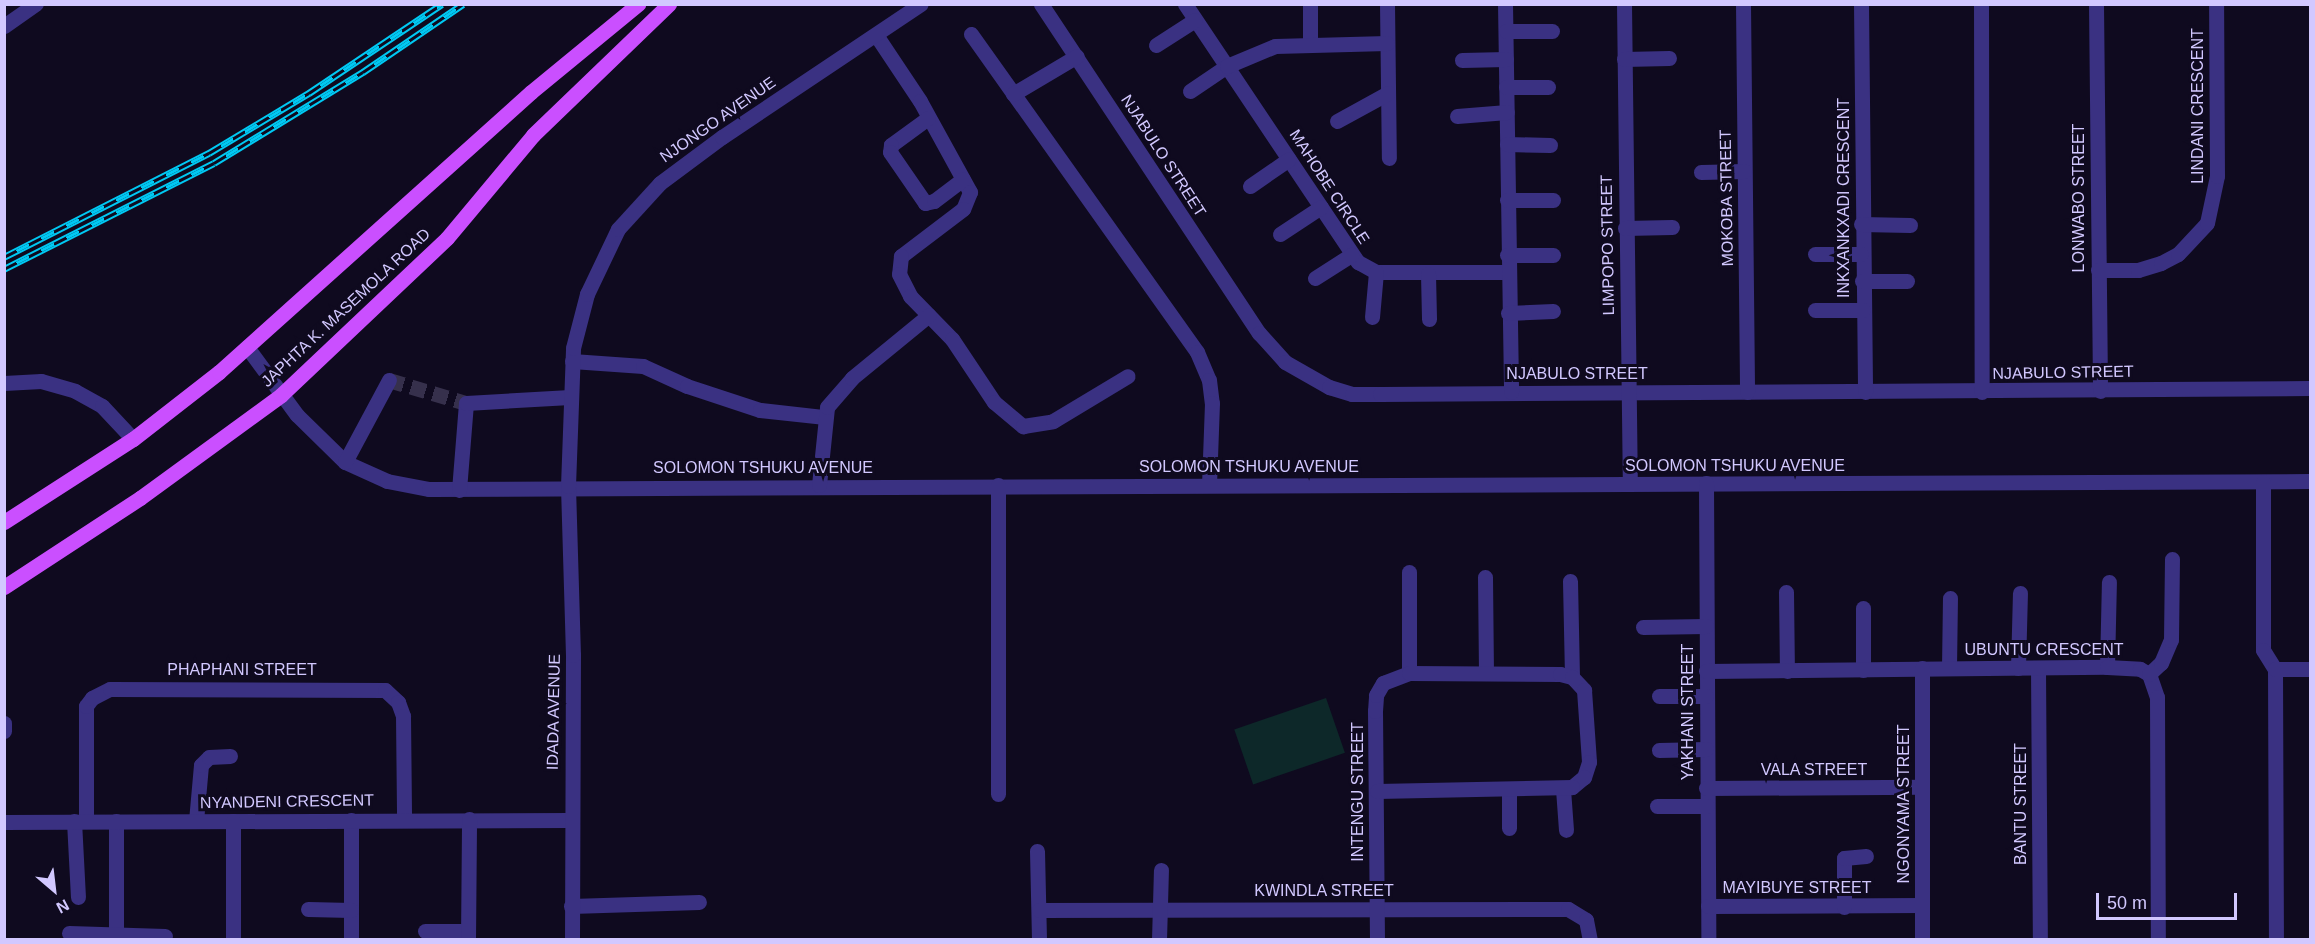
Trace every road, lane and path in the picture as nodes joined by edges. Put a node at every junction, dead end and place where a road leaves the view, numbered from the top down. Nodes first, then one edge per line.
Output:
1 (638, 4) edge
2 (669, 4) edge
3 (921, 4) edge
4 (1041, 4) edge
5 (1185, 4) edge
6 (1310, 4) edge
7 (1387, 4) edge
8 (1505, 4) edge
9 (1624, 4) edge
10 (1743, 4) edge
11 (1861, 4) edge
12 (1981, 4) edge
13 (2096, 4) edge
14 (2216, 4) edge
15 (34, 5) edge
16 (1195, 20) junction
17 (4, 26) edge
18 (1506, 31) junction
19 (1552, 31) dead end
20 (971, 34) dead end
21 (876, 35) junction
22 (1310, 43) junction
23 (1387, 43) junction
24 (1156, 45) dead end
25 (1077, 56) junction
26 (1669, 58) dead end
27 (1506, 59) junction
28 (1624, 59) junction
29 (1462, 60) dead end
30 (1227, 66) junction
31 (1506, 87) junction
32 (1548, 87) dead end
33 (1190, 91) dead end
34 (1388, 93) junction
35 (1013, 94) junction
36 (1506, 112) junction
37 (1457, 116) dead end
38 (928, 118) junction
39 (1337, 121) dead end
40 (1507, 144) junction
41 (1550, 145) dead end
42 (1389, 158) dead end
43 (1289, 159) junction
44 (1744, 171) junction
45 (1701, 172) dead end
46 (963, 179) junction
47 (1250, 186) dead end
48 (1507, 200) junction
49 (1552, 200) dead end
50 (1321, 207) junction
51 (1861, 224) junction
52 (1910, 225) dead end
53 (1672, 227) dead end
54 (1625, 228) junction
55 (1280, 234) dead end
56 (1815, 254) dead end
57 (1861, 254) junction
58 (1351, 255) junction
59 (1507, 255) junction
60 (1553, 255) dead end
61 (2097, 270) junction
62 (1376, 272) junction
63 (1507, 272) junction
64 (1428, 274) junction
65 (1315, 278) dead end
66 (1862, 281) junction
67 (1907, 281) dead end
68 (1815, 310) dead end
69 (1863, 310) junction
70 (1553, 311) dead end
71 (1508, 313) junction
72 (929, 315) junction
73 (1372, 317) dead end
74 (1429, 319) dead end
75 (247, 347) junction
76 (572, 361) junction
77 (1128, 376) dead end
78 (389, 380) dead end
79 (4, 383) edge
80 (2310, 388) edge
81 (2100, 391) junction
82 (1510, 392) junction
83 (1747, 392) junction
84 (1865, 392) junction
85 (1982, 392) junction
86 (1629, 393) junction
87 (282, 395) junction
88 (570, 397) junction
89 (823, 417) junction
90 (133, 439) junction
91 (345, 462) junction
92 (2310, 481) edge
93 (2263, 482) junction
94 (1706, 483) junction
95 (1630, 484) junction
96 (819, 485) junction
97 (998, 485) junction
98 (1209, 485) junction
99 (568, 486) junction
100 (459, 490) junction
101 (4, 522) edge
102 (2172, 559) dead end
103 (1409, 572) dead end
104 (1485, 577) dead end
105 (1570, 581) dead end
106 (2109, 582) dead end
107 (4, 587) edge
108 (1786, 592) dead end
109 (2020, 593) dead end
110 (1950, 598) dead end
111 (1863, 608) dead end
112 (1706, 626) junction
113 (1643, 627) dead end
114 (2107, 667) junction
115 (1922, 668) junction
116 (1949, 668) junction
117 (2018, 668) junction
118 (2038, 669) junction
119 (2275, 669) junction
120 (2310, 669) edge
121 (1706, 670) junction
122 (1863, 670) junction
123 (1787, 671) junction
124 (1486, 672) junction
125 (1409, 673) junction
126 (2149, 674) junction
127 (1572, 676) junction
128 (1659, 696) dead end
129 (1706, 696) junction
130 (4, 723) edge
131 (4, 731) edge
132 (1706, 749) junction
133 (1659, 750) dead end
134 (230, 756) dead end
135 (1922, 787) junction
136 (1706, 788) junction
137 (1563, 789) junction
138 (1509, 790) junction
139 (1377, 791) junction
140 (998, 794) dead end
141 (1656, 806) dead end
142 (1707, 806) junction
143 (404, 818) junction
144 (469, 819) junction
145 (351, 820) junction
146 (570, 820) junction
147 (80, 821) junction
148 (116, 821) junction
149 (196, 821) junction
150 (233, 821) junction
151 (4, 822) edge
152 (1509, 828) dead end
153 (1566, 830) dead end
154 (1037, 851) dead end
155 (1866, 856) dead end
156 (1161, 870) dead end
157 (78, 897) dead end
158 (699, 902) dead end
159 (1923, 905) junction
160 (571, 906) junction
161 (1708, 906) junction
162 (1844, 907) junction
163 (309, 909) dead end
164 (1377, 909) junction
165 (351, 910) junction
166 (1039, 910) junction
167 (1159, 911) junction
168 (425, 931) dead end
169 (69, 933) dead end
170 (468, 935) edge
171 (165, 936) dead end
172 (116, 937) edge
173 (233, 939) edge
174 (351, 939) edge
175 (572, 939) edge
176 (1039, 939) edge
177 (1159, 939) edge
178 (1377, 939) edge
179 (1590, 939) edge
180 (1708, 939) edge
181 (1922, 939) edge
182 (2040, 939) edge
183 (2158, 939) edge
184 (2276, 939) edge

1 - 75 main road
2 - 87 main road, JAPHTA K. MASEMOLA ROAD
3 - 21 street, NJONGO AVENUE
4 - 25 street, NJABULO STREET
5 - 16 street, MAHOBE CIRCLE
6 - 22 street
7 - 23 street
8 - 18 street
9 - 28 street, LIMPOPO STREET
10 - 44 street, MOKOBA STREET
11 - 51 street, INKXANKXADI CRESCENT
12 - 85 street
13 - 61 street, LONWABO STREET
14 - 61 street, LINDANI CRESCENT
15 - 17 street
16 - 24 street
16 - 30 street, MAHOBE CIRCLE
18 - 19 street
18 - 27 street
20 - 35 street
21 - 38 street
21 - 76 street, NJONGO AVENUE
22 - 23 street
22 - 30 street
23 - 34 street
25 - 35 street
25 - 82 street, NJABULO STREET
26 - 28 street
27 - 29 street
27 - 31 street
28 - 54 street, LIMPOPO STREET
30 - 33 street
30 - 43 street, MAHOBE CIRCLE
31 - 32 street
31 - 36 street
34 - 39 street
34 - 42 street
35 - 98 street
36 - 37 street
36 - 40 street
38 - 46 street
38 - 46 street
40 - 41 street
40 - 48 street
43 - 47 street
43 - 50 street, MAHOBE CIRCLE
44 - 45 street
44 - 83 street, MOKOBA STREET
46 - 72 street
48 - 49 street
48 - 59 street
50 - 55 street
50 - 58 street, MAHOBE CIRCLE
51 - 52 street
51 - 57 street, INKXANKXADI CRESCENT
53 - 54 street
54 - 86 street, LIMPOPO STREET
56 - 57 street
57 - 66 street, INKXANKXADI CRESCENT
58 - 62 street, MAHOBE CIRCLE
58 - 65 street
59 - 60 street
59 - 63 street
61 - 81 street, LONWABO STREET
62 - 64 street
62 - 73 street
63 - 64 street
63 - 71 street
64 - 74 street
66 - 67 street
66 - 69 street, INKXANKXADI CRESCENT
68 - 69 street
69 - 84 street, INKXANKXADI CRESCENT
70 - 71 street
71 - 82 street
72 - 77 street
72 - 89 street
75 - 87 street, SOLOMON TSHUKU AVENUE
75 - 90 main road
76 - 88 street, NJONGO AVENUE
76 - 89 street
78 - 91 street
79 - 90 street
80 - 81 street, NJABULO STREET
81 - 85 street, NJABULO STREET
82 - 86 street, NJABULO STREET
83 - 84 street, NJABULO STREET
83 - 86 street, NJABULO STREET
84 - 85 street, NJABULO STREET
86 - 95 street, LIMPOPO STREET
87 - 91 street, SOLOMON TSHUKU AVENUE
87 - 107 main road, JAPHTA K. MASEMOLA ROAD
88 - 99 street, NJONGO AVENUE
88 - 100 street
89 - 96 street
90 - 101 main road
91 - 100 street, SOLOMON TSHUKU AVENUE
92 - 93 street, SOLOMON TSHUKU AVENUE
93 - 94 street, SOLOMON TSHUKU AVENUE
93 - 119 street
94 - 95 street, SOLOMON TSHUKU AVENUE
94 - 112 street, YAKHANI STREET
95 - 98 street, SOLOMON TSHUKU AVENUE
96 - 97 street, SOLOMON TSHUKU AVENUE
96 - 99 street, SOLOMON TSHUKU AVENUE
97 - 98 street, SOLOMON TSHUKU AVENUE
97 - 140 street
99 - 100 street, SOLOMON TSHUKU AVENUE
99 - 146 street, IDADA AVENUE
102 - 126 street
103 - 125 street
104 - 124 street
105 - 127 street
106 - 114 street
108 - 123 street
109 - 117 street
110 - 116 street
111 - 122 street
112 - 113 street
112 - 121 street, YAKHANI STREET
114 - 118 street, UBUNTU CRESCENT
114 - 126 street, UBUNTU CRESCENT
115 - 116 street, UBUNTU CRESCENT
115 - 122 street, UBUNTU CRESCENT
115 - 135 street, NGONYAMA STREET
116 - 117 street, UBUNTU CRESCENT
117 - 118 street, UBUNTU CRESCENT
118 - 182 street, BANTU STREET
119 - 120 street
119 - 184 street
121 - 123 street, UBUNTU CRESCENT
121 - 129 street, YAKHANI STREET
122 - 123 street, UBUNTU CRESCENT
124 - 125 street
124 - 127 street
125 - 139 street, INTENGU STREET
126 - 183 street
127 - 137 street
128 - 129 street
129 - 132 street, YAKHANI STREET
130 - 131 street
132 - 133 street
132 - 136 street, YAKHANI STREET
134 - 149 street
135 - 136 street, VALA STREET
135 - 159 street, NGONYAMA STREET
136 - 142 street, YAKHANI STREET
137 - 138 street
137 - 153 street
138 - 139 street
138 - 152 street
139 - 164 street, INTENGU STREET
141 - 142 street
142 - 161 street, YAKHANI STREET
143 - 144 street, NYANDENI CRESCENT
143 - 145 street, NYANDENI CRESCENT
143 - 147 street, PHAPHANI STREET
144 - 146 street, NYANDENI CRESCENT
144 - 170 street
145 - 150 street, NYANDENI CRESCENT
145 - 165 street
146 - 160 street, IDADA AVENUE
147 - 148 street, NYANDENI CRESCENT
147 - 151 street, NYANDENI CRESCENT
147 - 157 street
148 - 149 street, NYANDENI CRESCENT
148 - 172 street
149 - 150 street, NYANDENI CRESCENT
150 - 173 street
154 - 166 street
155 - 162 street
156 - 167 street
158 - 160 street
159 - 162 street, MAYIBUYE STREET
159 - 181 street, NGONYAMA STREET
160 - 175 street, IDADA AVENUE
161 - 162 street, MAYIBUYE STREET
161 - 180 street, YAKHANI STREET
163 - 165 street
164 - 167 street, KWINDLA STREET
164 - 178 street, INTENGU STREET
164 - 179 street, KWINDLA STREET
165 - 174 street
166 - 167 street, KWINDLA STREET
166 - 176 street
167 - 177 street
168 - 170 street
169 - 172 street
171 - 172 street

